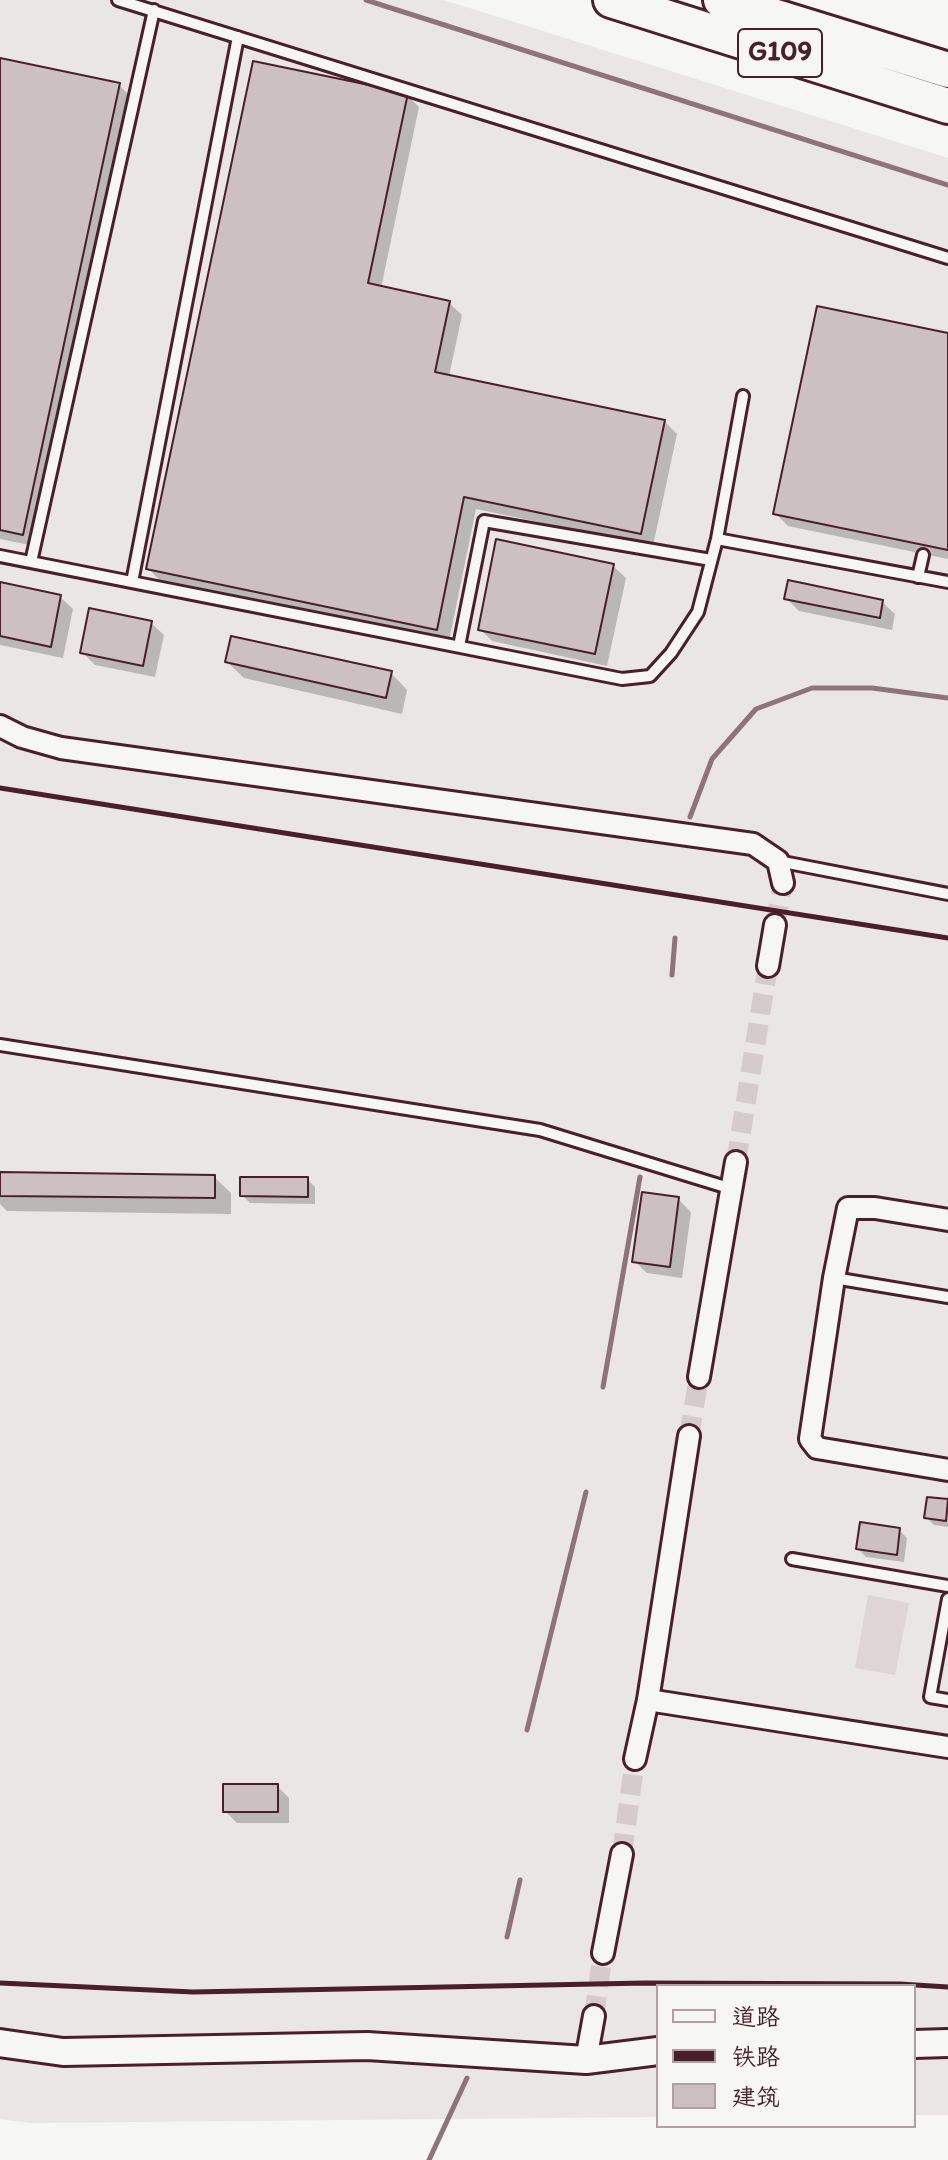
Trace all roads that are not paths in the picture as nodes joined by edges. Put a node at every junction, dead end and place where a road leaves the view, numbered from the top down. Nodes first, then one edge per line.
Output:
1 (118, 0) edge
2 (611, 0) edge
3 (721, 0) edge
4 (154, 10) junction
5 (238, 37) junction
6 (948, 70) edge
7 (948, 106) edge
8 (948, 258) edge
9 (743, 396) dead end
10 (717, 539) junction
11 (923, 555) dead end
12 (0, 556) edge
13 (711, 560) junction
14 (31, 562) junction
15 (918, 577) junction
16 (132, 582) junction
17 (948, 582) edge
18 (459, 646) junction
19 (0, 726) edge
20 (778, 861) junction
21 (783, 883) tunnel mouth
22 (948, 894) edge
23 (775, 925) tunnel mouth
24 (768, 966) tunnel mouth
25 (0, 1045) edge
26 (736, 1162) tunnel mouth
27 (732, 1189) junction
28 (948, 1220) edge
29 (834, 1278) junction
30 (948, 1297) edge
31 (699, 1377) tunnel mouth
32 (689, 1436) tunnel mouth
33 (948, 1470) edge
34 (792, 1559) dead end
35 (948, 1586) edge
36 (948, 1599) edge
37 (648, 1700) junction
38 (948, 1700) edge
39 (948, 1747) edge
40 (635, 1759) tunnel mouth
41 (622, 1854) tunnel mouth
42 (603, 1953) tunnel mouth
43 (594, 2016) tunnel mouth
44 (0, 2043) edge
45 (948, 2043) edge
46 (916, 2044) edge
47 (656, 2051) edge
48 (586, 2060) junction

1 - 4 lane
2 - 7 highway, G109
3 - 6 highway, G109
4 - 5 lane
4 - 14 lane
5 - 8 lane
5 - 16 lane
9 - 10 lane
10 - 13 lane
10 - 15 lane
11 - 15 lane
12 - 14 lane
13 - 18 lane
13 - 18 lane
14 - 16 lane
15 - 17 lane
16 - 18 lane
19 - 20 street
20 - 21 street
20 - 22 lane
23 - 24 street
25 - 27 lane
26 - 27 street
27 - 31 street
28 - 29 street
29 - 30 lane
29 - 33 street
32 - 37 street
34 - 35 lane
36 - 38 lane
37 - 39 street
37 - 40 street
41 - 42 street
43 - 48 street
44 - 48 street
45 - 46 street
47 - 48 street

